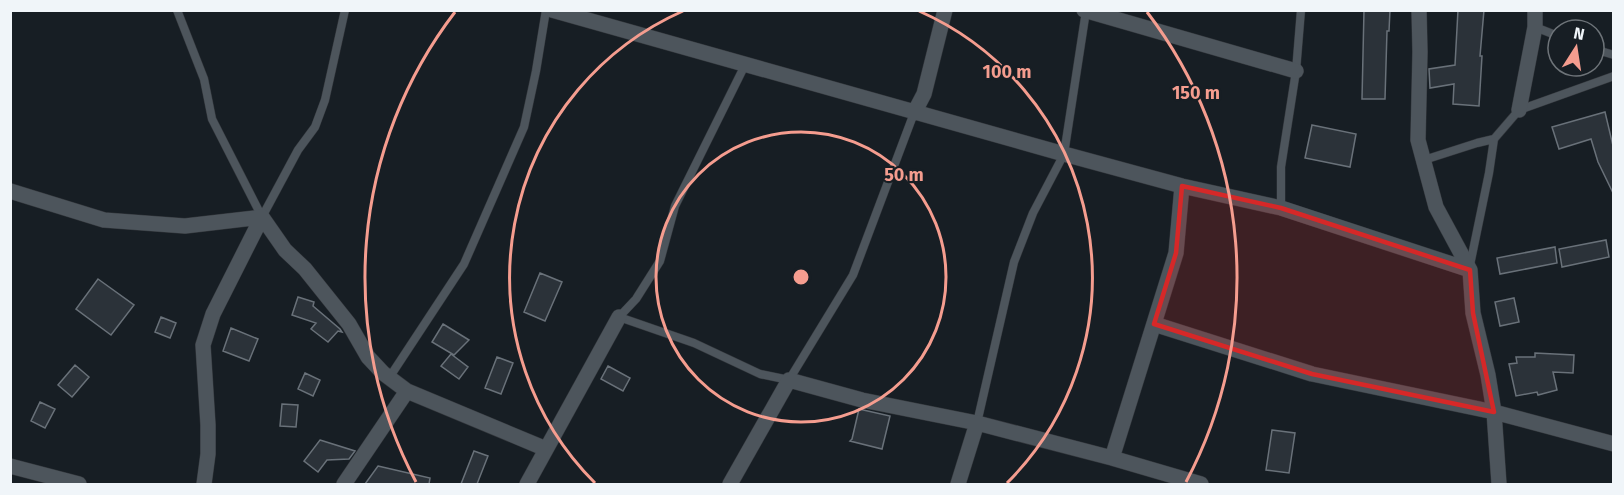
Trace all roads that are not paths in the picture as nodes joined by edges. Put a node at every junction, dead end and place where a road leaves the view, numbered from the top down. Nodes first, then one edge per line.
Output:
1 (177, 10) edge
2 (345, 10) edge
3 (546, 10) edge
4 (552, 10) edge
5 (945, 10) edge
6 (1301, 10) edge
7 (1419, 10) edge
8 (1535, 10) edge
9 (1085, 11) edge
10 (1535, 27) junction
11 (1546, 31) edge
12 (745, 65) junction
13 (1296, 71) junction
14 (1614, 76) edge
15 (1519, 110) junction
16 (914, 113) junction
17 (1494, 139) junction
18 (1064, 154) junction
19 (1424, 160) junction
20 (1182, 186) junction
21 (10, 191) edge
22 (1281, 208) junction
23 (262, 218) junction
24 (1470, 270) junction
25 (620, 316) junction
26 (1154, 324) junction
27 (389, 378) junction
28 (789, 380) junction
29 (407, 391) junction
30 (1494, 412) junction
31 (977, 423) junction
32 (1614, 444) edge
33 (546, 449) junction
34 (1112, 458) junction
35 (10, 466) edge
36 (79, 484) edge
37 (204, 484) edge
38 (344, 484) edge
39 (527, 484) edge
40 (730, 484) edge
41 (958, 484) edge
42 (1201, 484) edge
43 (1499, 484) edge

1 - 23 lane
2 - 23 lane
3 - 27 lane
4 - 12 street
5 - 16 street
6 - 13 lane
7 - 19 street
8 - 10 street
9 - 13 street
9 - 18 lane
10 - 11 lane
10 - 15 street
12 - 16 street
12 - 25 lane
13 - 22 lane
14 - 15 lane
15 - 17 lane
16 - 18 street
16 - 28 lane
17 - 19 lane
17 - 24 lane
18 - 20 street
18 - 31 lane
19 - 24 street
20 - 22 street
20 - 26 street
21 - 23 street
22 - 24 street
23 - 27 street
23 - 37 street
24 - 30 street
25 - 28 lane
25 - 33 street
26 - 30 street
26 - 34 street
27 - 29 street
28 - 31 street
28 - 40 street
29 - 33 street
29 - 38 street
30 - 32 street
30 - 43 street
31 - 34 street
31 - 41 street
33 - 39 street
34 - 42 street
35 - 36 street

